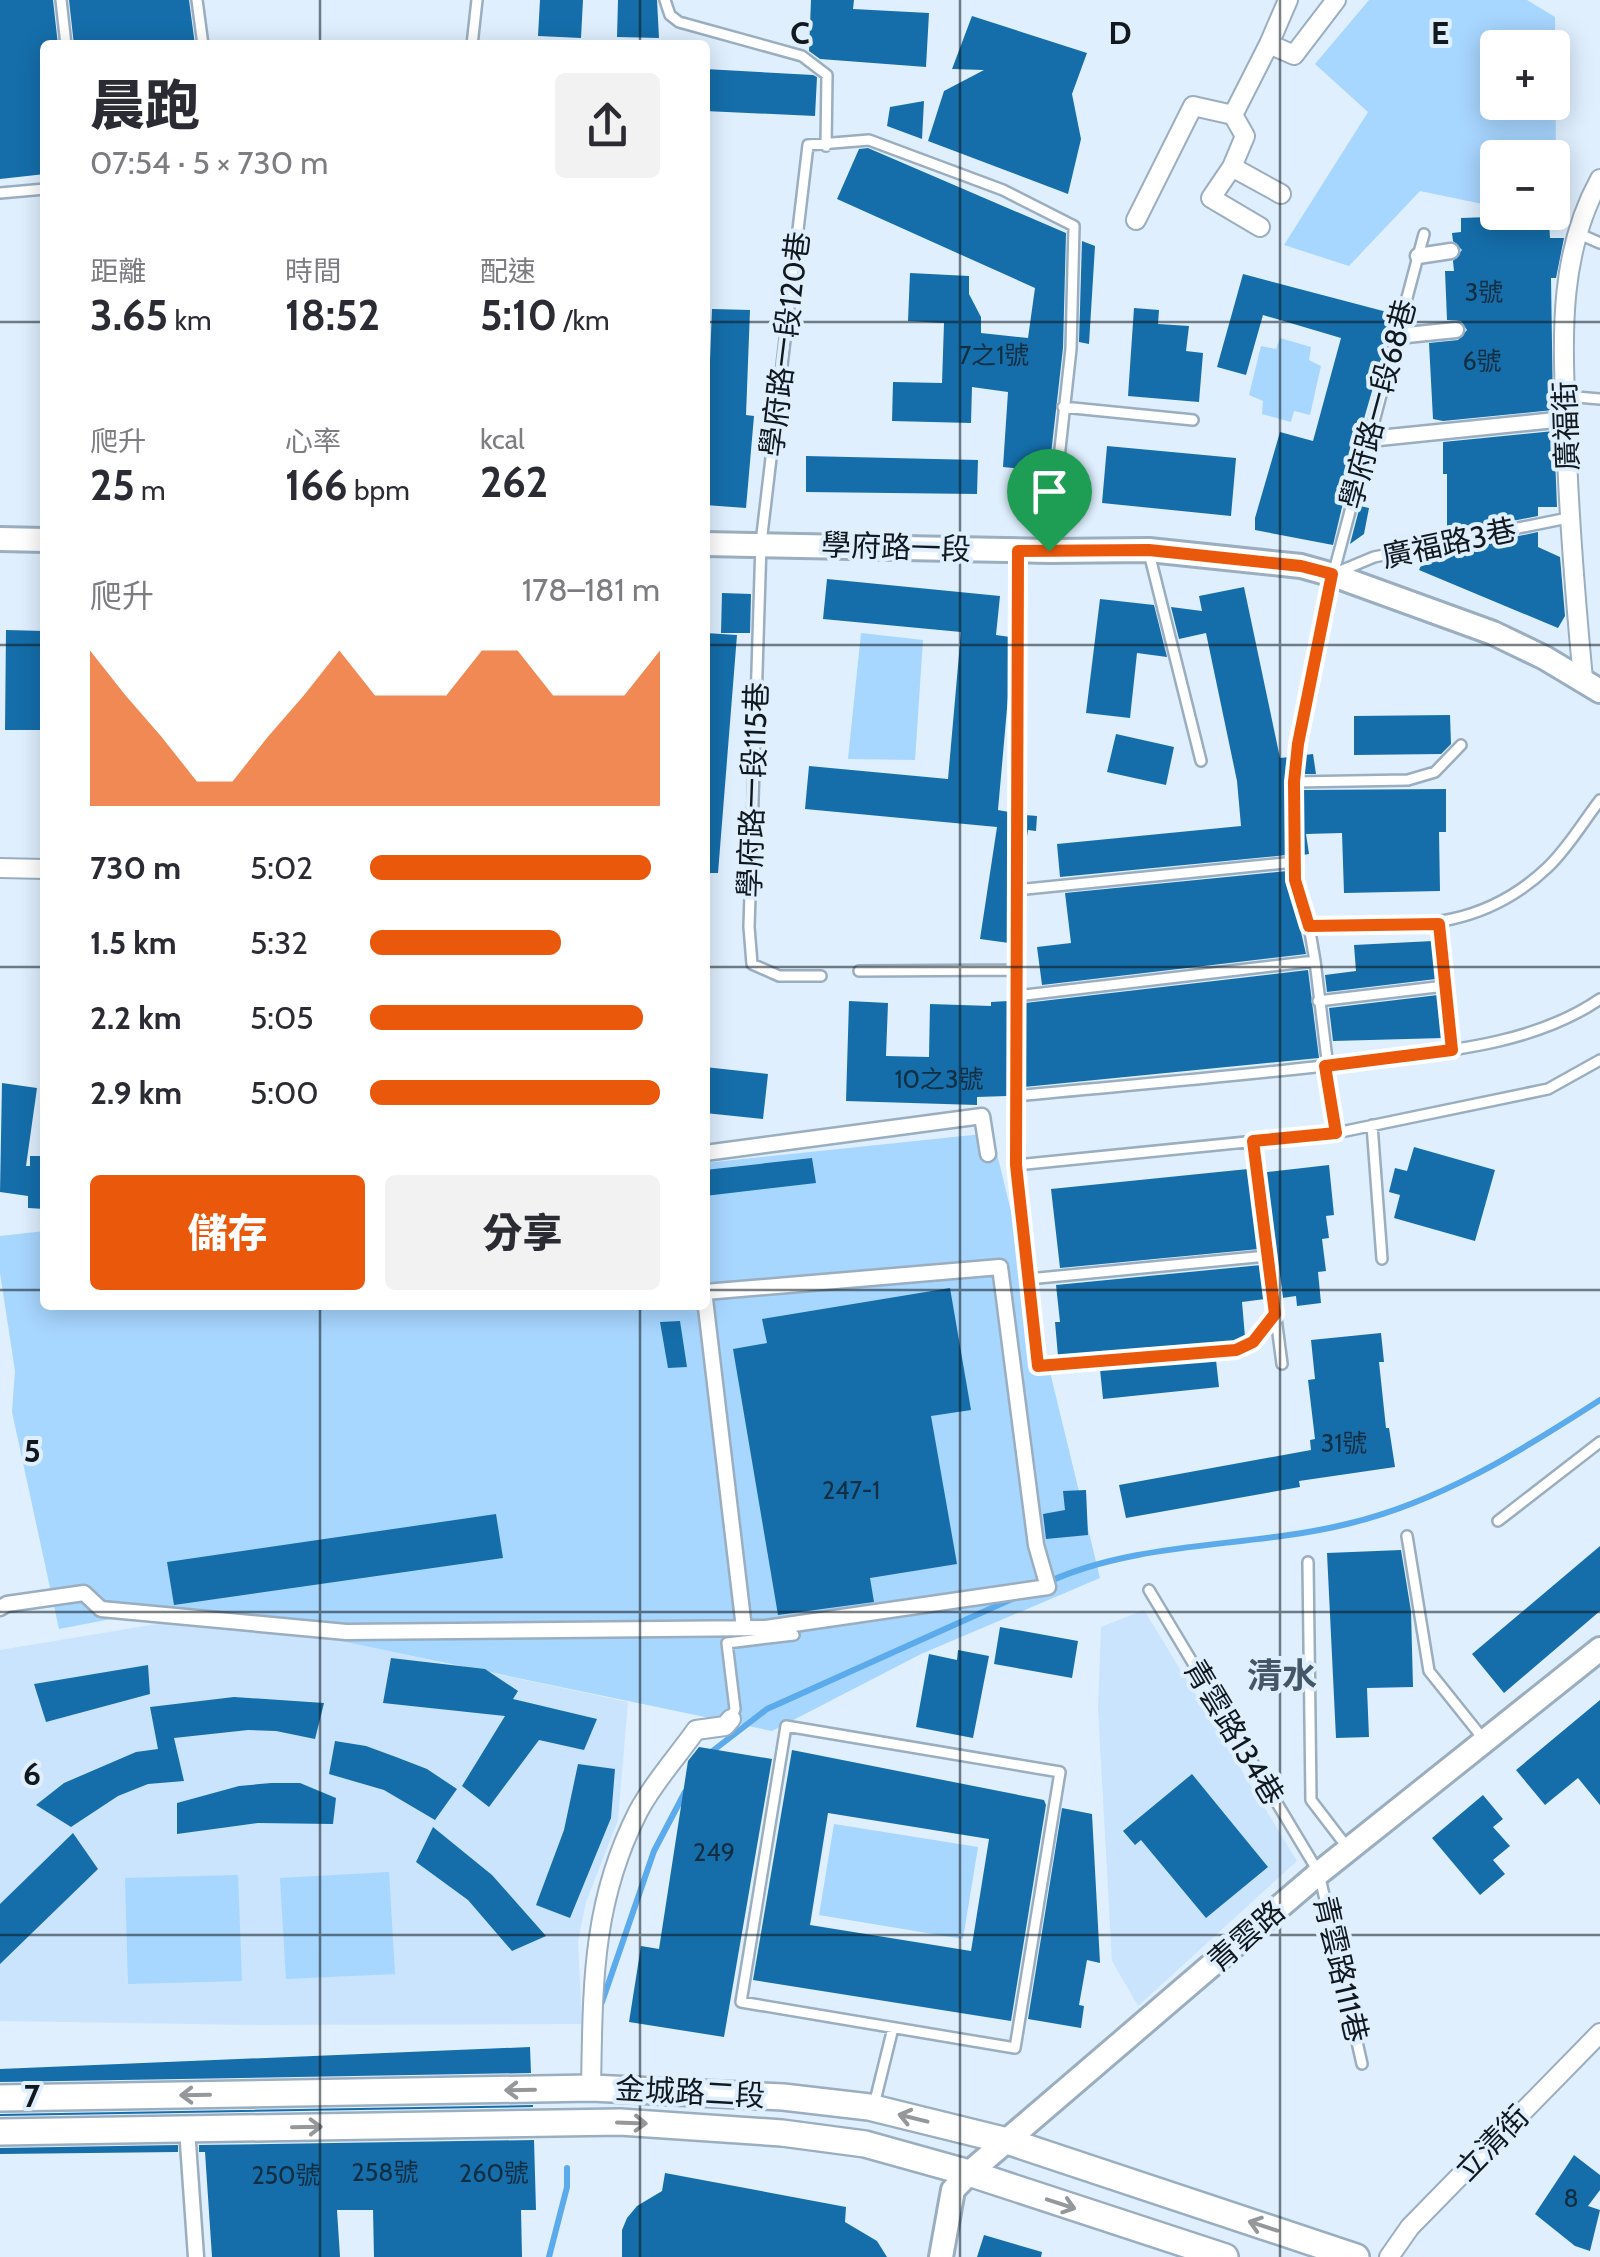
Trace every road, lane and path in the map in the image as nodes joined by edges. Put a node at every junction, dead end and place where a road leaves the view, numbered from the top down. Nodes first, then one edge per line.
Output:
1 (60, 0) edge
2 (197, 0) edge
3 (477, 0) edge
4 (665, 0) edge
5 (1288, 0) edge
6 (1336, 0) edge
7 (65, 40) edge
8 (202, 40) edge
9 (473, 40) edge
10 (1270, 44) junction
11 (1233, 115) junction
12 (826, 146) junction
13 (1232, 167) junction
14 (1600, 180) edge
15 (40, 190) edge
16 (0, 193) edge
17 (1280, 194) dead end
18 (1136, 220) dead end
19 (1260, 228) dead end
20 (1424, 234) dead end
21 (1576, 234) junction
22 (1600, 243) edge
23 (1451, 251) dead end
24 (1418, 256) junction
25 (1456, 330) dead end
26 (1397, 336) junction
27 (1565, 396) junction
28 (1600, 399) edge
29 (1063, 407) junction
30 (1566, 419) junction
31 (1193, 420) dead end
32 (1369, 438) junction
33 (1568, 518) junction
34 (0, 538) edge
35 (40, 540) edge
36 (761, 543) junction
37 (710, 544) edge
38 (1149, 550) junction
39 (1018, 551) junction
40 (1049, 551) junction
41 (1332, 574) junction
42 (1592, 685) edge
43 (1461, 744) dead end
44 (1201, 761) dead end
45 (1294, 782) junction
46 (1600, 800) edge
47 (1295, 862) junction
48 (0, 868) edge
49 (40, 868) edge
50 (1016, 890) junction
51 (1439, 924) junction
52 (1309, 926) junction
53 (1314, 961) junction
54 (859, 970) dead end
55 (1016, 970) junction
56 (822, 976) dead end
57 (1445, 986) junction
58 (1016, 996) junction
59 (1600, 999) edge
60 (1318, 1001) junction
61 (1452, 1050) junction
62 (1600, 1060) edge
63 (1325, 1066) junction
64 (1015, 1096) junction
65 (1372, 1124) junction
66 (1336, 1133) junction
67 (1253, 1141) junction
68 (710, 1152) edge
69 (988, 1154) dead end
70 (1016, 1165) junction
71 (1267, 1256) junction
72 (1382, 1259) dead end
73 (1028, 1279) junction
74 (710, 1296) edge
75 (707, 1310) edge
76 (1275, 1314) junction
77 (1282, 1364) dead end
78 (1600, 1442) edge
79 (1498, 1521) dead end
80 (1408, 1536) dead end
81 (1308, 1562) dead end
82 (1149, 1590) dead end
83 (0, 1608) edge
84 (744, 1628) junction
85 (794, 1636) dead end
86 (1600, 1648) edge
87 (731, 1719) joint
88 (1484, 1741) junction
89 (1348, 1850) junction
90 (1320, 1873) junction
91 (892, 2028) junction
92 (1600, 2033) edge
93 (1362, 2064) dead end
94 (591, 2088) junction
95 (0, 2098) edge
96 (874, 2108) junction
97 (187, 2129) junction
98 (0, 2132) edge
99 (1008, 2141) junction
100 (968, 2173) junction
101 (196, 2257) edge
102 (941, 2257) edge
103 (1225, 2257) edge
104 (1356, 2257) edge
105 (1389, 2257) edge

1 - 7 lane
2 - 8 lane
3 - 9 lane
4 - 12 lane
5 - 10 street
6 - 10 street
10 - 11 street
11 - 13 street
11 - 18 street
12 - 29 lane
12 - 36 lane, 學府路一段120巷
13 - 17 street
13 - 19 street
14 - 21 street, 廣福街
15 - 16 lane
20 - 24 lane, 學府路一段68巷
21 - 22 lane
21 - 27 street, 廣福街
23 - 24 street
24 - 26 lane, 學府路一段68巷
25 - 26 street
26 - 32 lane, 學府路一段68巷
27 - 28 lane
27 - 30 street, 廣福街
29 - 31 lane
29 - 40 lane
30 - 32 street
30 - 33 street, 廣福街
32 - 41 lane, 學府路一段68巷
33 - 41 lane, 廣福路3巷
33 - 42 street, 廣福街
34 - 35 street
36 - 37 street, 學府路一段
36 - 39 street, 學府路一段
36 - 56 lane, 學府路一段115巷
38 - 40 street, 學府路一段
38 - 41 street, 學府路一段
38 - 44 lane
39 - 40 street, 學府路一段
39 - 50 lane
41 - 42 street, 學府路一段
41 - 45 lane, 學府路一段68巷
43 - 45 lane
45 - 47 lane, 學府路一段68巷
46 - 51 lane
47 - 50 lane
47 - 52 lane, 學府路一段68巷
48 - 49 street
50 - 55 lane
51 - 52 lane
51 - 57 lane
52 - 53 lane, 學府路一段68巷
53 - 58 lane
53 - 60 lane, 學府路一段68巷
54 - 55 lane
55 - 58 lane
57 - 60 lane
57 - 61 lane
58 - 64 lane
59 - 61 lane
60 - 63 lane, 學府路一段68巷
61 - 63 lane
62 - 65 lane
63 - 64 lane
63 - 66 lane, 學府路一段68巷
64 - 70 lane
65 - 66 lane
65 - 72 lane
66 - 67 lane
67 - 70 lane
67 - 71 lane
68 - 69 street
70 - 73 lane
71 - 73 lane
71 - 76 lane
73 - 76 lane
74 - 84 street
75 - 84 street
76 - 77 lane
78 - 79 lane
80 - 88 lane
81 - 89 lane
82 - 90 lane, 青雲路134巷
83 - 84 street
85 - 87 lane
86 - 88 street, 青雲路
87 - 94 street
88 - 89 street, 青雲路
89 - 90 street, 青雲路
90 - 93 lane, 青雲路111巷
90 - 99 street, 青雲路
91 - 91 lane
91 - 96 lane
92 - 105 street, 立清街
94 -> 95 main road, 金城路二段
94 - 96 main road, 金城路二段
99 -> 96 main road, 金城路二段
97 - 98 main road, 金城路二段
97 -> 100 main road, 金城路二段
97 - 101 street
99 - 100 street, 青雲路
104 -> 99 main road, 金城路二段
100 - 102 street, 青雲路
100 -> 103 main road, 金城路二段

